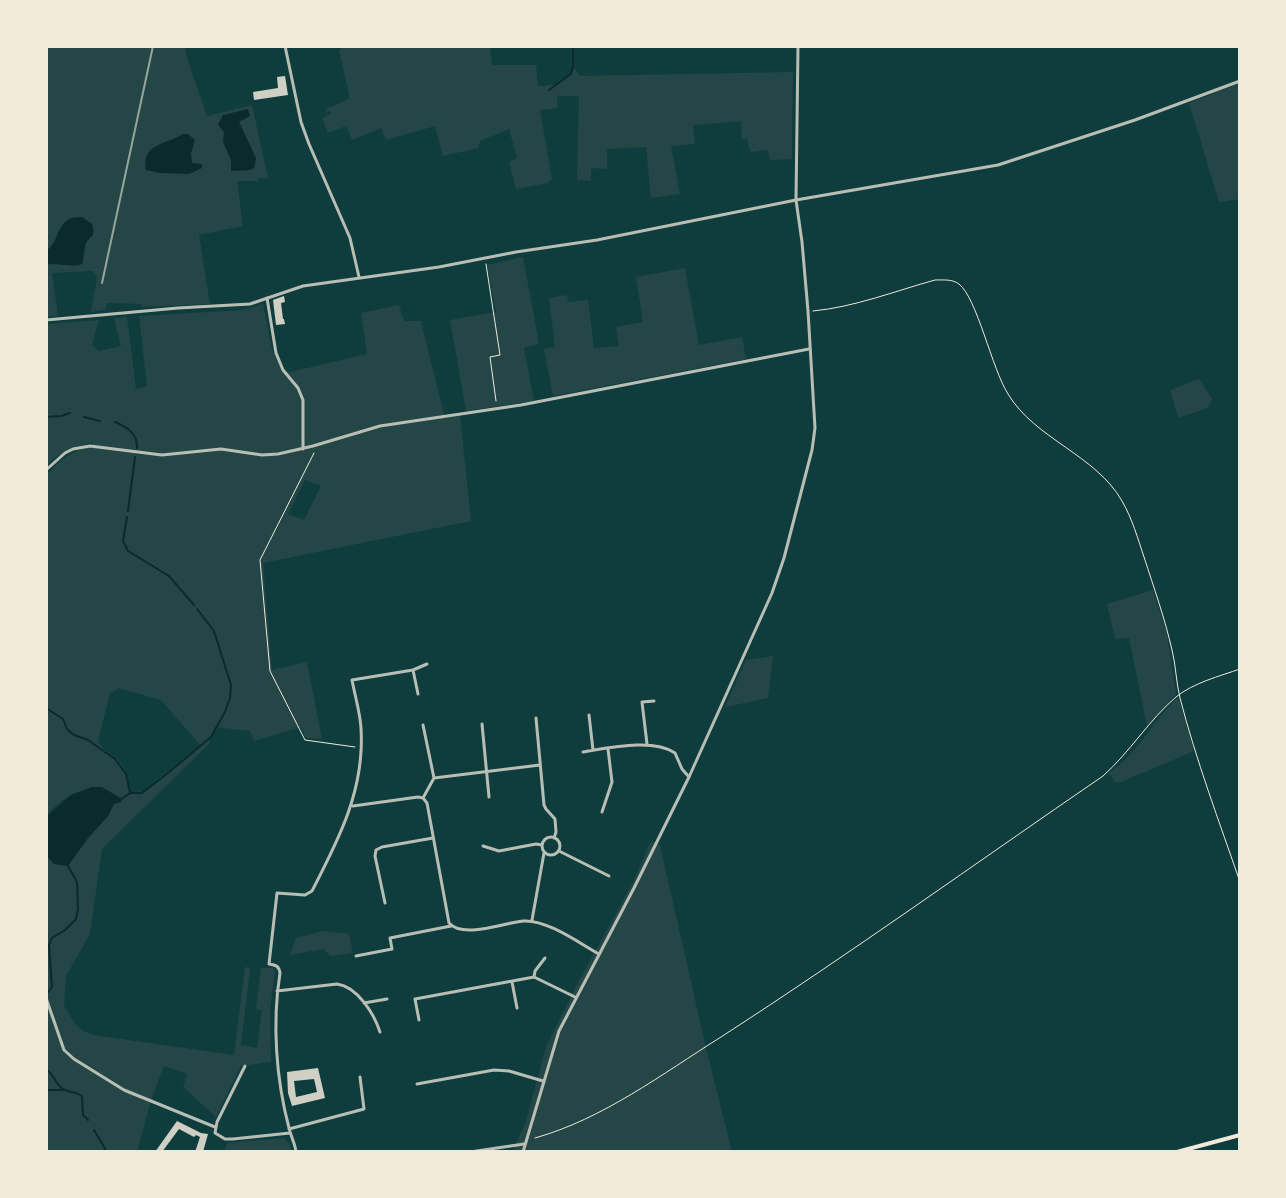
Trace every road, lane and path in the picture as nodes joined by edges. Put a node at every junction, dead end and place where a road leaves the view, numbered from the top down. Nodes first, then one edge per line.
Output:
1 (285, 46) edge
2 (798, 46) edge
3 (1240, 81) edge
4 (796, 200) junction
5 (486, 265) dead end
6 (359, 277) junction
7 (267, 298) junction
8 (808, 311) junction
9 (46, 320) edge
10 (811, 348) junction
11 (497, 409) junction
12 (313, 446) junction
13 (303, 449) junction
14 (46, 470) edge
15 (427, 664) dead end
16 (1240, 669) edge
17 (413, 670) junction
18 (418, 694) dead end
19 (1179, 695) junction
20 (654, 701) dead end
21 (589, 715) dead end
22 (536, 718) dead end
23 (482, 724) dead end
24 (423, 725) dead end
25 (647, 744) junction
26 (361, 748) junction
27 (608, 749) junction
28 (593, 750) junction
29 (583, 752) dead end
30 (540, 765) junction
31 (486, 771) junction
32 (689, 777) junction
33 (434, 778) junction
34 (489, 797) dead end
35 (423, 798) junction
36 (351, 807) junction
37 (602, 812) dead end
38 (433, 838) junction
39 (554, 838) junction
40 (542, 845) junction
41 (483, 846) dead end
42 (559, 851) junction
43 (544, 853) junction
44 (609, 876) dead end
45 (1240, 882) edge
46 (385, 903) dead end
47 (532, 921) junction
48 (451, 926) junction
49 (599, 954) junction
50 (356, 956) dead end
51 (545, 958) dead end
52 (534, 977) junction
53 (512, 982) junction
54 (277, 991) junction
55 (575, 997) junction
56 (46, 998) edge
57 (387, 999) dead end
58 (364, 1003) junction
59 (517, 1008) dead end
60 (419, 1020) dead end
61 (380, 1032) dead end
62 (245, 1066) dead end
63 (360, 1077) dead end
64 (543, 1081) junction
65 (417, 1084) dead end
66 (215, 1127) junction
67 (289, 1131) junction
68 (1240, 1135) edge
69 (526, 1138) junction
70 (524, 1144) junction
71 (296, 1152) edge
72 (470, 1152) edge
73 (523, 1152) edge
74 (1177, 1152) edge

1 - 6 street
2 - 4 street
3 - 4 street
4 - 6 street
4 - 8 street
5 - 11 path
6 - 7 street
7 - 9 street
7 - 13 street
8 - 10 street
8 - 19 path
10 - 11 street
10 - 32 street
11 - 12 street
12 - 13 street
12 - 26 path
13 - 14 street
15 - 17 street
16 - 19 path
17 - 18 street
17 - 26 street
19 - 45 path
19 - 69 path
20 - 25 street
21 - 28 street
22 - 30 street
23 - 31 street
24 - 33 street
25 - 27 street
25 - 32 street
26 - 36 street
27 - 28 street
27 - 37 street
28 - 29 street
30 - 31 street
30 - 39 street
31 - 33 street
31 - 34 street
32 - 49 street
33 - 35 street
35 - 36 street
35 - 38 street
36 - 54 street
38 - 46 street
38 - 48 street
39 - 40 street
39 - 42 street
40 - 41 street
40 - 43 street
42 - 43 street
42 - 44 street
43 - 47 street
47 - 48 street
47 - 49 street
48 - 50 street
49 - 55 street
51 - 52 street
52 - 53 street
52 - 55 street
53 - 59 street
53 - 60 street
54 - 58 street
54 - 67 street
55 - 64 street
56 - 66 street
57 - 58 street
58 - 61 street
62 - 66 street
63 - 67 street
64 - 65 street
64 - 69 street
66 - 67 street
67 - 71 street
68 - 74 main road
69 - 70 street
70 - 72 street
70 - 73 street

